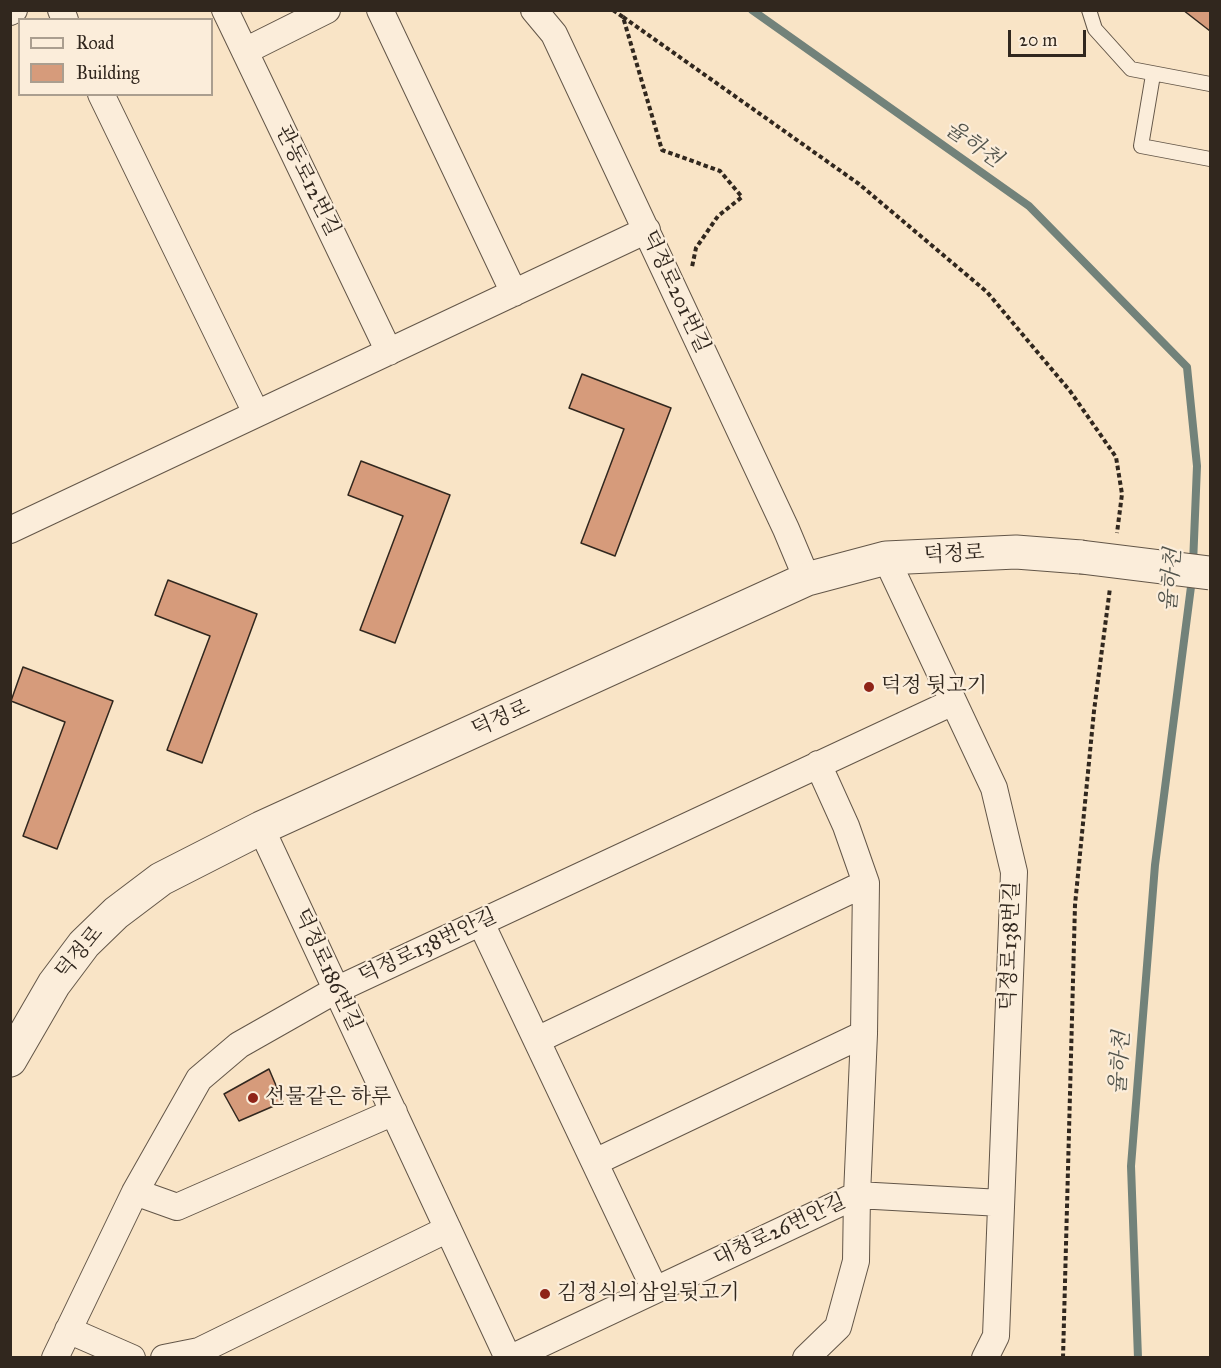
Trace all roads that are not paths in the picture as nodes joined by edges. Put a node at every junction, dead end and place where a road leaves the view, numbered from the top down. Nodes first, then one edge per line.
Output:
1 (225, 10) edge
2 (327, 10) edge
3 (380, 10) edge
4 (534, 10) edge
5 (1089, 10) edge
6 (245, 51) junction
7 (1153, 75) junction
8 (1210, 84) edge
9 (103, 96) edge
10 (1210, 159) edge
11 (647, 230) junction
12 (514, 293) junction
13 (389, 352) junction
14 (256, 412) junction
15 (10, 530) edge
16 (886, 558) junction
17 (1210, 573) edge
18 (807, 579) junction
19 (953, 702) junction
20 (818, 764) junction
21 (261, 828) junction
22 (866, 883) junction
23 (481, 922) junction
24 (336, 990) junction
25 (864, 1034) junction
26 (537, 1040) junction
27 (12, 1051) edge
28 (394, 1112) junction
29 (595, 1161) junction
30 (135, 1192) junction
31 (856, 1195) junction
32 (1001, 1203) junction
33 (448, 1229) junction
34 (655, 1290) junction
35 (68, 1330) junction
36 (55, 1358) edge
37 (132, 1358) edge
38 (164, 1358) edge
39 (509, 1358) edge
40 (806, 1358) edge
41 (985, 1358) edge

1 - 6 street, 관동로12번길
2 - 6 street
3 - 12 street
4 - 11 street, 덕정로201번길
5 - 7 lane
6 - 13 street, 관동로12번길
7 - 8 lane
7 - 10 lane
9 - 14 street
11 - 12 street
11 - 18 street, 덕정로201번길
12 - 13 street
13 - 14 street
14 - 15 street
16 - 17 street, 덕정로, bridge
16 - 18 street, 덕정로
16 - 19 street, 덕정로138번길
18 - 21 street, 덕정로
19 - 20 street, 덕정로138번안길
19 - 32 street, 덕정로138번길
20 - 22 street, 대청로26번안길
20 - 23 street, 덕정로138번안길
21 - 24 street, 덕정로186번길
21 - 27 street, 덕정로
22 - 25 street, 대청로26번안길
22 - 26 street
23 - 24 street, 덕정로138번안길
23 - 26 street
24 - 28 street, 덕정로186번길
24 - 30 street, 덕정로138번안길
25 - 29 street
25 - 31 street, 대청로26번안길
26 - 29 street
28 - 30 street
28 - 33 street, 덕정로186번길
29 - 34 street
30 - 35 street, 덕정로138번안길
31 - 32 street
31 - 34 street, 대청로26번안길
31 - 40 street
32 - 41 street, 덕정로138번길
33 - 38 street
33 - 39 street, 덕정로186번길
34 - 39 street, 대청로26번안길
35 - 36 street, 덕정로138번안길
35 - 37 street

